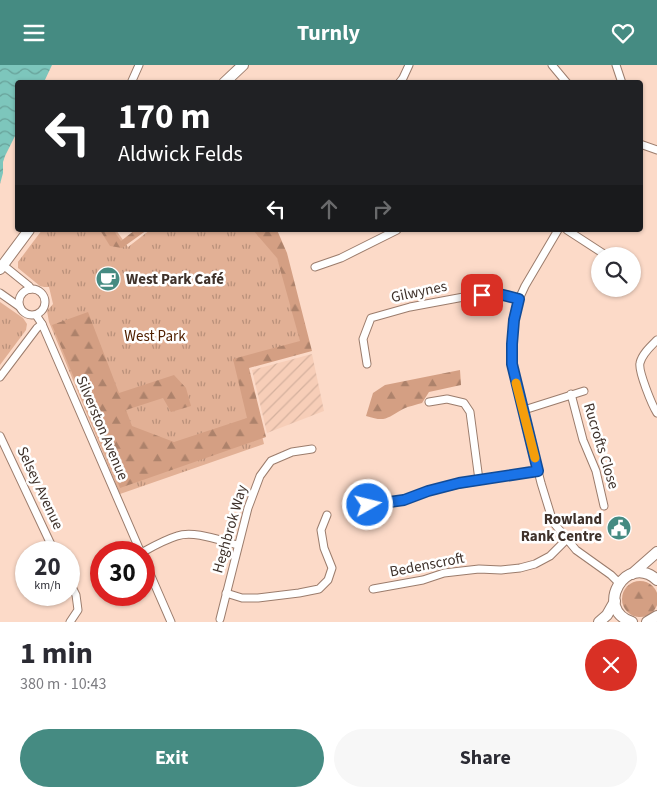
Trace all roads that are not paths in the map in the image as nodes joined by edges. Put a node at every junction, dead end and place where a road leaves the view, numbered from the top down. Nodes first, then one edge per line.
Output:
1 (139, 65) edge
2 (243, 65) edge
3 (409, 65) edge
4 (552, 65) edge
5 (616, 65) edge
6 (132, 80) edge
7 (227, 80) edge
8 (401, 80) edge
9 (564, 80) edge
10 (621, 80) edge
11 (643, 145) edge
12 (657, 151) edge
13 (27, 232) edge
14 (394, 232) edge
15 (398, 232) edge
16 (557, 232) edge
17 (570, 232) edge
18 (400, 240) dead end
19 (593, 247) edge
20 (1, 267) edge
21 (315, 267) dead end
22 (31, 289) junction
23 (0, 293) edge
24 (519, 299) junction
25 (20, 307) junction
26 (36, 315) junction
27 (42, 325) junction
28 (657, 340) edge
29 (367, 364) dead end
30 (0, 377) edge
31 (584, 391) dead end
32 (571, 394) junction
33 (430, 402) dead end
34 (524, 410) junction
35 (657, 413) edge
36 (0, 436) edge
37 (312, 449) dead end
38 (538, 471) junction
39 (479, 480) junction
40 (368, 505) dead end
41 (604, 506) dead end
42 (327, 515) dead end
43 (567, 539) junction
44 (49, 541) edge
45 (136, 541) edge
46 (238, 545) junction
47 (155, 546) edge
48 (657, 552) edge
49 (632, 573) junction
50 (657, 580) edge
51 (619, 583) junction
52 (155, 585) edge
53 (373, 589) dead end
54 (226, 593) junction
55 (615, 601) junction
56 (77, 606) edge
57 (220, 619) dead end
58 (630, 621) edge
59 (70, 622) edge
60 (171, 622) edge
61 (598, 622) edge
62 (617, 622) edge

1 - 6 street
2 - 7 main road
3 - 8 street
4 - 9 street
5 - 10 street
11 - 12 street
13 - 20 main road
14 - 21 street
15 - 18 street
16 - 24 street
17 - 19 street
20 - 22 street
22 - 25 street
22 - 26 street
23 - 25 street
24 - 29 street, Gilwynes
24 - 34 street
25 - 26 street
26 - 27 street, Silverston Avenue
27 - 30 street
27 - 45 street, Silverston Avenue
28 - 35 street
31 - 32 street, Rucrofts Close
32 - 34 street, Rucrofts Close
32 - 41 street, Rucrofts Close
33 - 39 street
34 - 38 street
36 - 44 street, Selsey Avenue
37 - 46 street, Heghbrok Way
38 - 39 street
38 - 43 street
39 - 40 street
42 - 54 street
43 - 51 street
43 - 53 street, Bedenscroft
46 - 47 street
46 - 54 street, Heghbrok Way
48 - 49 main road
49 - 50 main road
49 - 51 main road
51 - 55 main road
52 - 60 street
54 - 57 street, Heghbrok Way
55 - 58 main road
55 - 61 main road
56 - 59 street
58 - 62 main road

